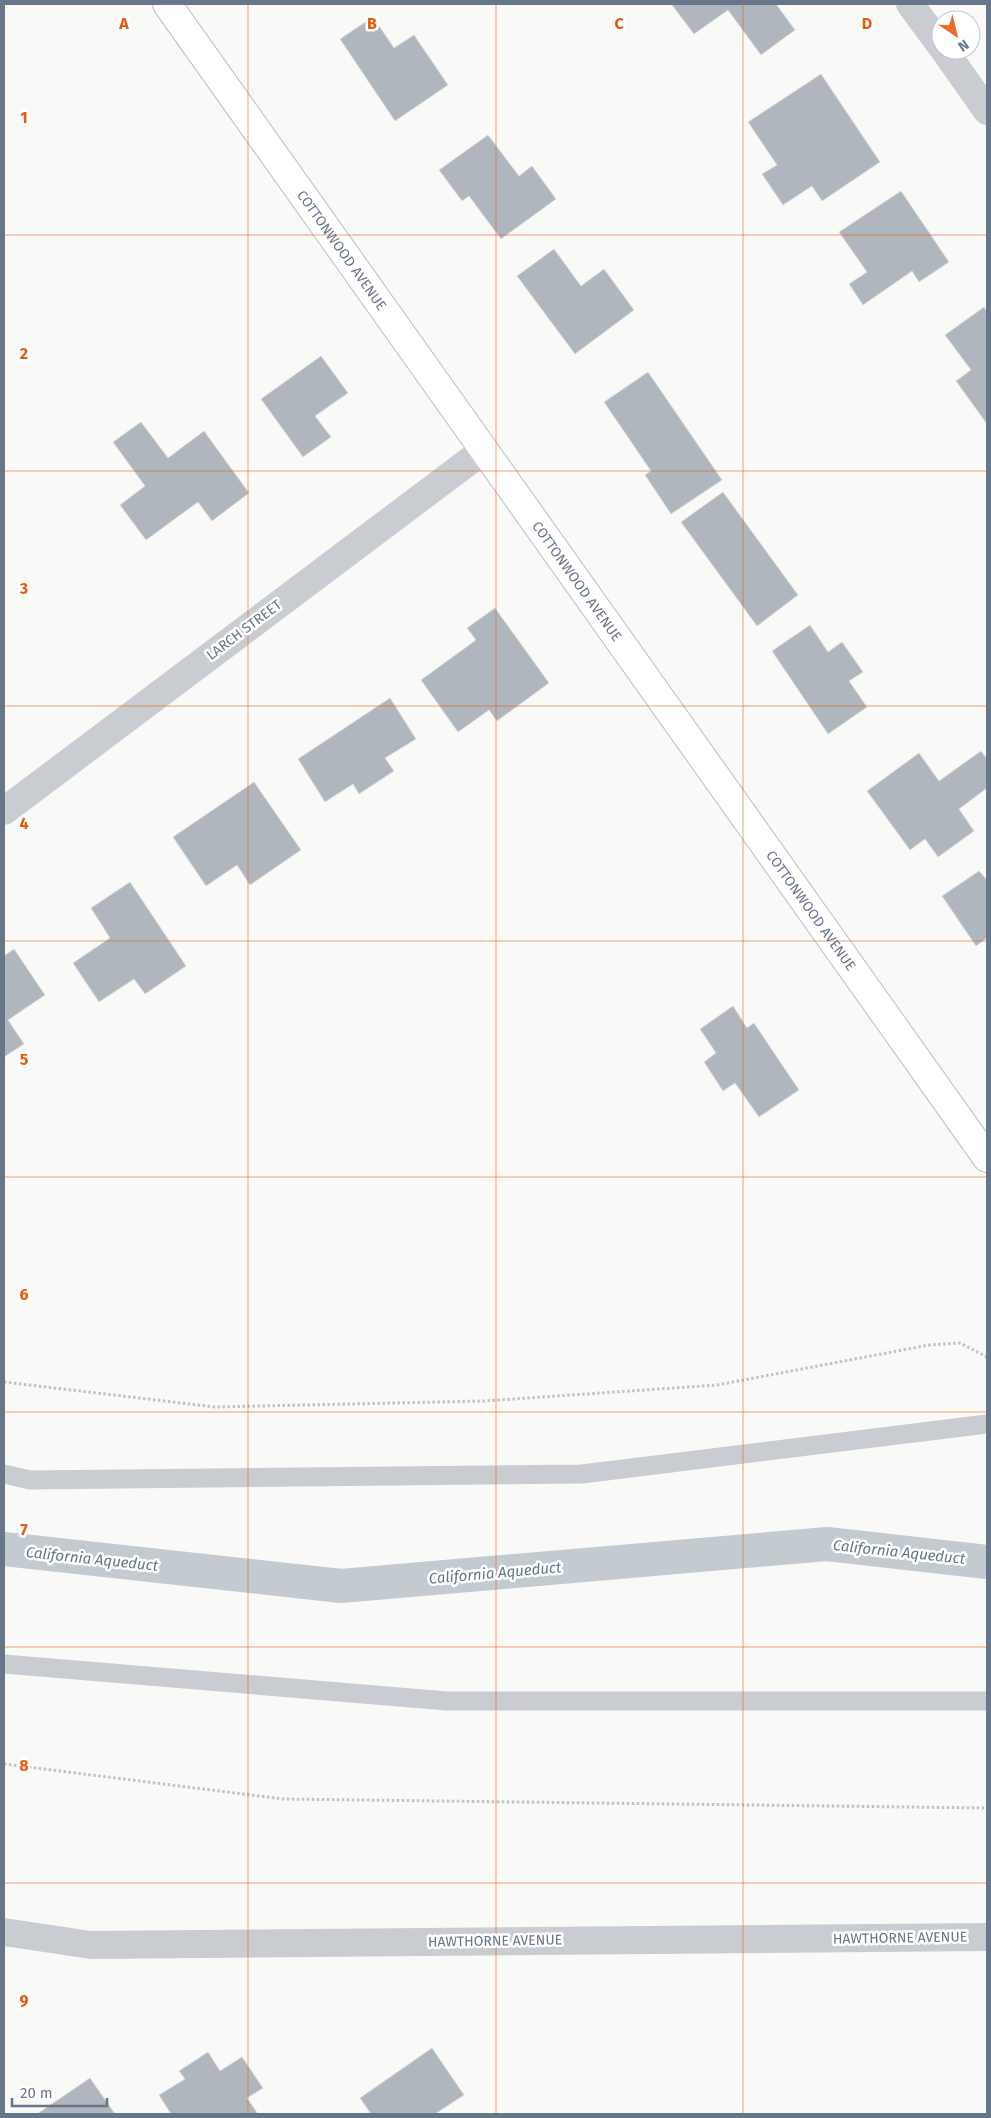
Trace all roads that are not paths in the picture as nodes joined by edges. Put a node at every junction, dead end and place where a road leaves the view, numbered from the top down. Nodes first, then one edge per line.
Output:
1 (168, 4) edge
2 (910, 4) edge
3 (931, 32) edge
4 (951, 60) edge
5 (987, 111) edge
6 (484, 450) junction
7 (4, 811) edge
8 (987, 1158) edge
9 (987, 1424) edge
10 (4, 1474) edge
11 (4, 1664) edge
12 (987, 1701) edge
13 (4, 1932) edge
14 (987, 1937) edge

1 - 6 street, COTTONWOOD AVENUE
2 - 3 street
4 - 5 street
6 - 7 street, LARCH STREET
6 - 8 street, COTTONWOOD AVENUE
9 - 10 lane
11 - 12 lane
13 - 14 street, HAWTHORNE AVENUE

